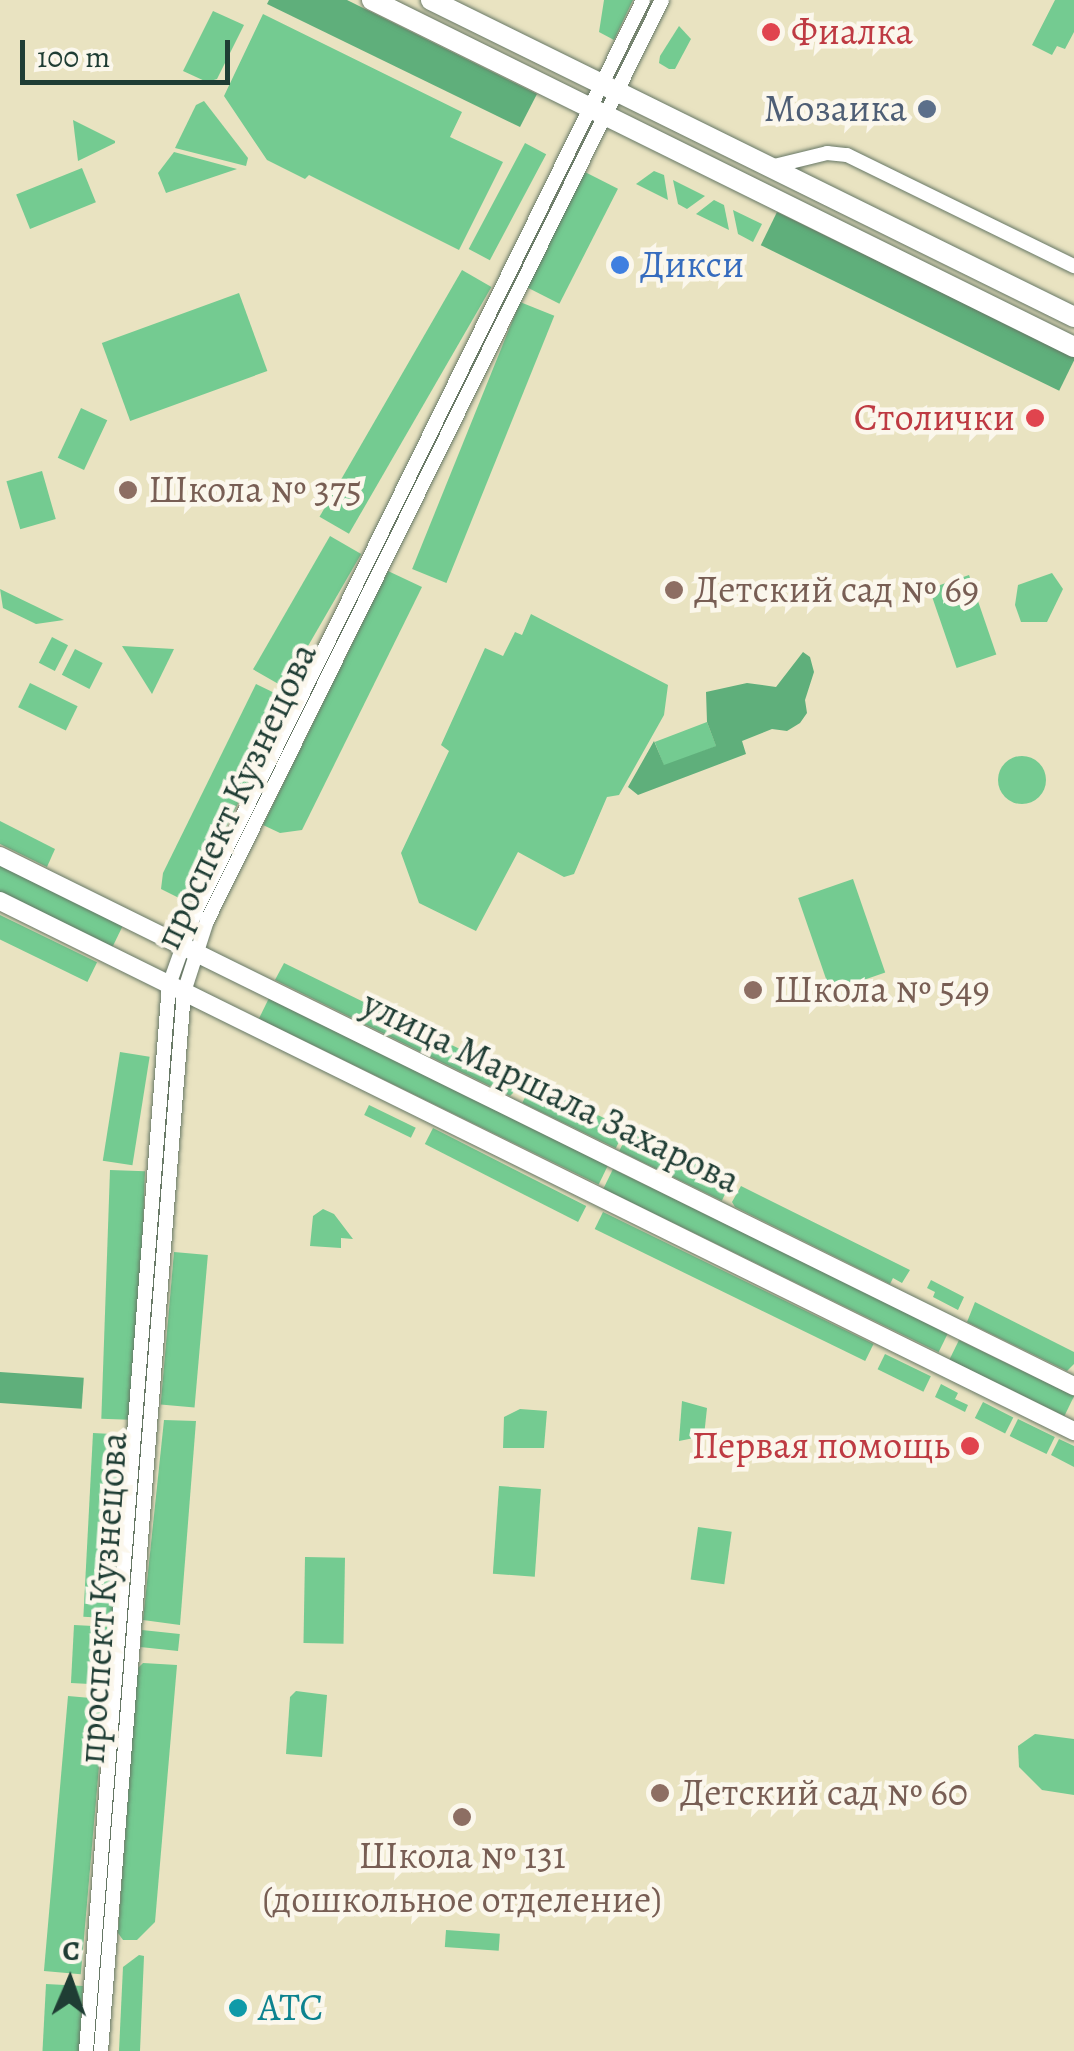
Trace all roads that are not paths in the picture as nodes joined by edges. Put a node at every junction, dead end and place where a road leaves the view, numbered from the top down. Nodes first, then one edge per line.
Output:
1 (372, 0) edge
2 (431, 0) edge
3 (642, 0) edge
4 (662, 0) edge
5 (609, 88) junction
6 (597, 111) junction
7 (770, 167) junction
8 (1074, 266) edge
9 (1074, 318) edge
10 (1074, 347) edge
11 (0, 856) edge
12 (0, 901) edge
13 (188, 948) junction
14 (176, 988) junction
15 (1074, 1386) edge
16 (1074, 1431) edge
17 (86, 2051) edge
18 (101, 2051) edge

1 - 6 main road
2 - 5 main road
3 - 5 street, проспект Кузнецова
4 - 5 street, проспект Кузнецова
5 - 6 street, проспект Кузнецова
5 - 7 main road
6 - 10 main road
6 - 13 street, проспект Кузнецова
7 - 8 street
7 - 9 main road
11 - 13 street, улица Маршала Захарова
12 - 14 street, улица Маршала Захарова
13 - 14 street, проспект Кузнецова
13 - 15 street, улица Маршала Захарова
14 - 16 street, улица Маршала Захарова
14 - 17 street, проспект Кузнецова
14 - 18 street, проспект Кузнецова

